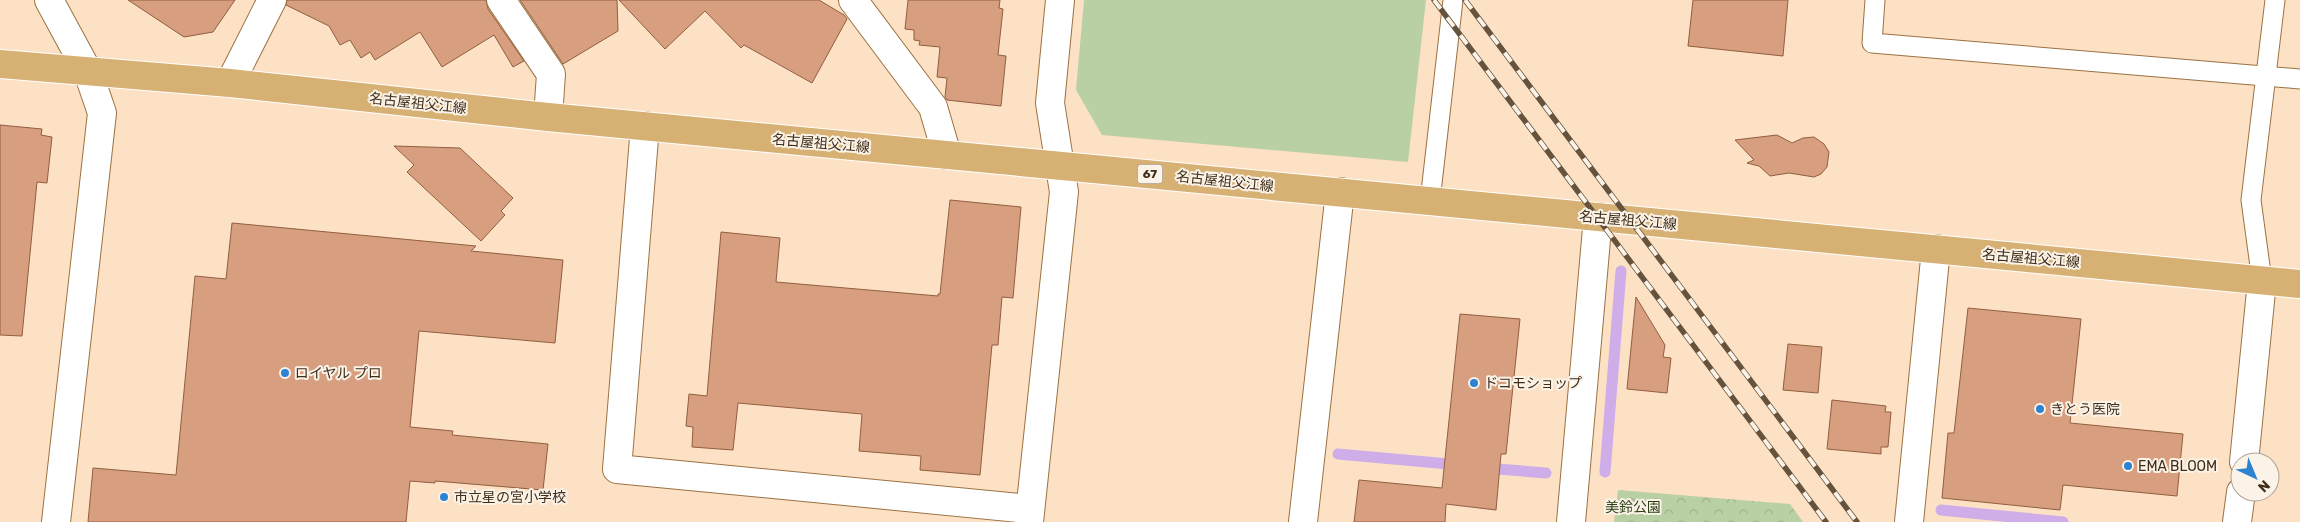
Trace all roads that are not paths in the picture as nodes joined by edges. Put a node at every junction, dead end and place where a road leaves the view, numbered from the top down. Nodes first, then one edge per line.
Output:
1 (49, 0) edge
2 (272, 0) edge
3 (501, 0) edge
4 (853, 0) edge
5 (1060, 0) edge
6 (1453, 0) edge
7 (1876, 0) edge
8 (2275, 0) edge
9 (0, 64) edge
10 (88, 72) junction
11 (2266, 76) junction
12 (2300, 79) edge
13 (230, 83) junction
14 (548, 117) junction
15 (645, 126) junction
16 (947, 155) junction
17 (1058, 165) junction
18 (1340, 192) junction
19 (1430, 201) junction
20 (1598, 217) junction
21 (1936, 249) junction
22 (2262, 281) junction
23 (2300, 284) edge
24 (2245, 452) edge
25 (2240, 502) edge
26 (1029, 516) edge
27 (56, 522) edge
28 (1303, 522) edge
29 (1571, 522) edge
30 (1909, 522) edge
31 (2237, 522) edge

1 - 10 street
2 - 13 street
3 - 14 street
4 - 16 street
5 - 17 street
6 - 19 lane
7 - 11 lane
8 - 11 lane
9 - 10 main road, 名古屋祖父江線 / 67
10 - 13 main road, 名古屋祖父江線 / 67
10 - 27 street
11 - 12 lane
11 - 22 lane
13 - 14 main road, 名古屋祖父江線 / 67
14 - 15 main road, 名古屋祖父江線 / 67
15 - 16 main road, 名古屋祖父江線 / 67
15 - 26 street
16 - 17 main road, 名古屋祖父江線 / 67
17 - 18 main road, 名古屋祖父江線 / 67
17 - 26 street
18 - 19 main road, 名古屋祖父江線 / 67
18 - 28 street
19 - 20 main road, 名古屋祖父江線 / 67
20 - 21 main road, 名古屋祖父江線 / 67
20 - 29 street
21 - 22 main road, 名古屋祖父江線 / 67
21 - 30 street
22 - 23 main road, 名古屋祖父江線 / 67
22 - 24 street
25 - 31 street

